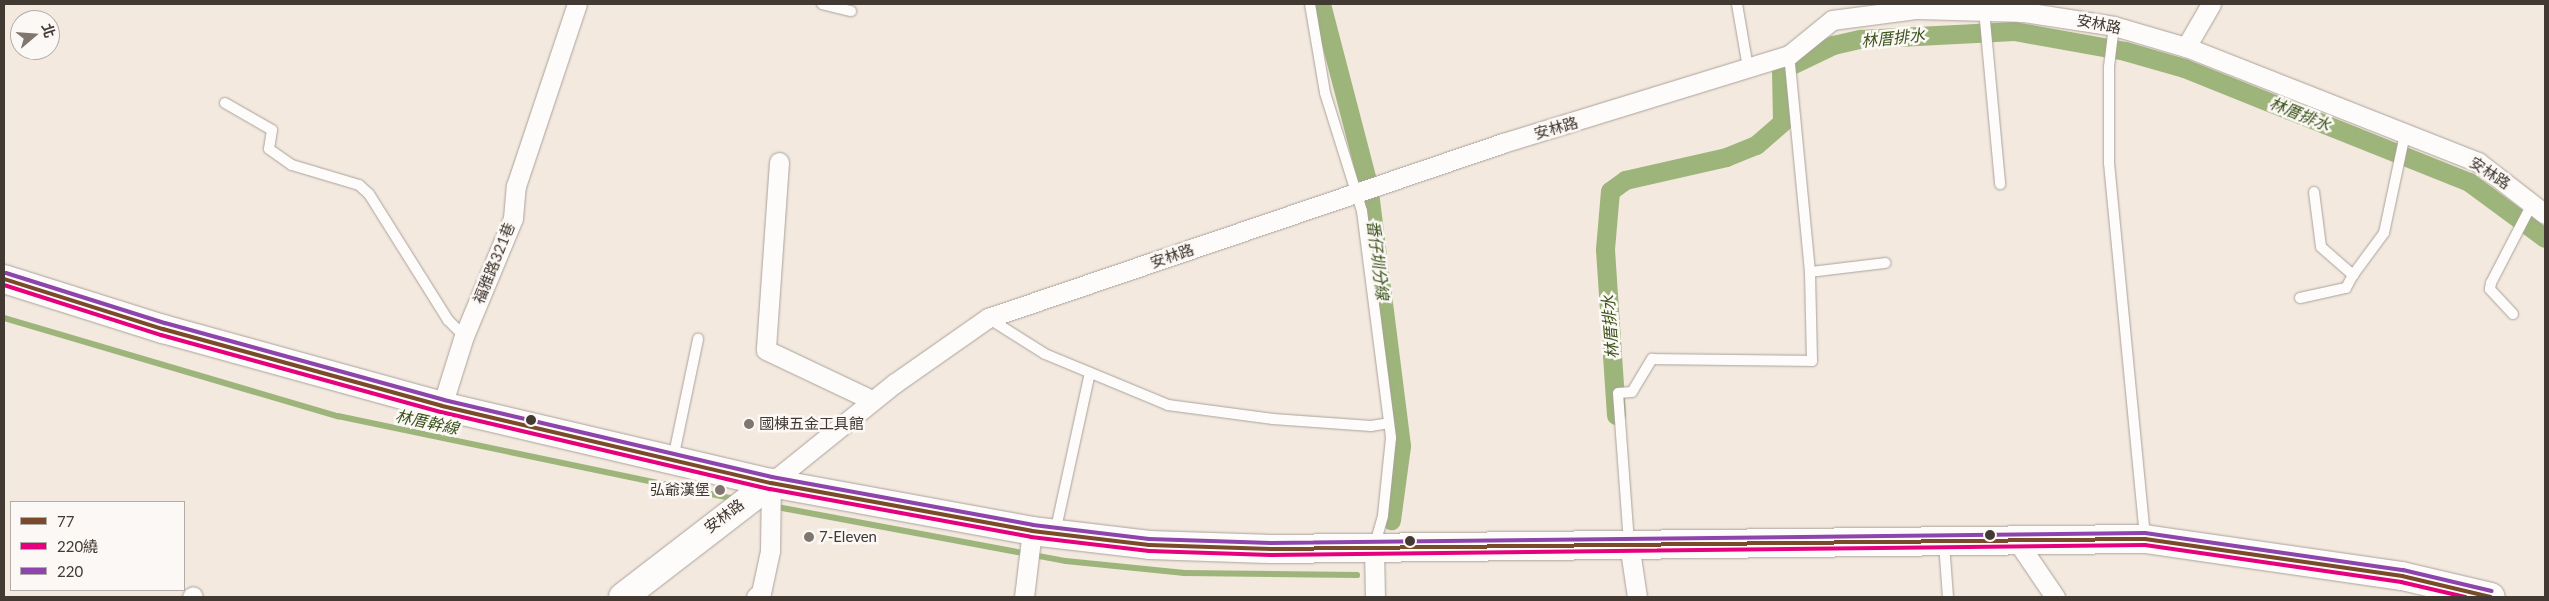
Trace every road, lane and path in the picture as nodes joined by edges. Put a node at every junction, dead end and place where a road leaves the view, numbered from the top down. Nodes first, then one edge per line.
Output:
1 (576, 4) edge
2 (822, 4) edge
3 (1310, 4) edge
4 (1737, 4) edge
5 (2211, 4) edge
6 (2024, 8) edge
7 (1984, 10) junction
8 (851, 11) dead end
9 (2114, 26) junction
10 (2186, 47) junction
11 (1789, 55) junction
12 (1748, 68) junction
13 (225, 103) dead end
14 (2404, 134) junction
15 (778, 162) dead end
16 (2000, 184) dead end
17 (2314, 192) dead end
18 (1356, 194) junction
19 (2539, 209) edge
20 (1885, 263) dead end
21 (1810, 272) junction
22 (2352, 275) junction
23 (4, 279) edge
24 (2300, 298) dead end
25 (2513, 314) dead end
26 (988, 318) junction
27 (464, 336) junction
28 (698, 338) dead end
29 (1090, 373) junction
30 (872, 400) junction
31 (442, 406) junction
32 (1389, 423) junction
33 (673, 459) junction
34 (766, 490) junction
35 (1039, 536) junction
36 (2145, 538) junction
37 (1944, 541) junction
38 (1629, 542) junction
39 (2017, 542) junction
40 (1374, 547) junction
41 (623, 597) edge
42 (756, 597) edge
43 (1024, 597) edge
44 (1376, 597) edge
45 (1637, 597) edge
46 (1948, 597) edge
47 (2055, 597) edge
48 (2491, 597) edge

1 - 27 street, 福雅路321巷
2 - 8 lane
3 - 18 lane
4 - 12 lane
5 - 10 street
6 - 7 street, 安林路
6 - 9 street, 安林路
7 - 11 street, 安林路
7 - 16 lane
9 - 10 street, 安林路
9 - 36 lane
10 - 14 street, 安林路
11 - 12 street, 安林路
11 - 21 lane
12 - 18 street, 安林路
13 - 27 lane
14 - 19 street, 安林路
14 - 22 lane
15 - 30 street
17 - 22 lane
18 - 26 street, 安林路
18 - 32 lane
19 - 25 lane
20 - 21 lane
21 - 38 lane
22 - 24 lane
23 - 31 main road
26 - 29 lane
26 - 30 street, 安林路
27 - 31 street, 福雅路321巷
28 - 33 lane
29 - 32 lane
29 - 35 lane
30 - 34 street, 安林路
31 - 33 main road
32 - 40 lane
33 - 34 main road
34 - 35 main road
34 - 41 main road, 安林路
34 - 42 street
35 - 40 main road
35 - 43 street
36 - 39 main road
36 - 48 main road
37 - 38 main road
37 - 39 main road
37 - 46 lane
38 - 40 main road
38 - 45 street
39 - 47 street
40 - 44 street

